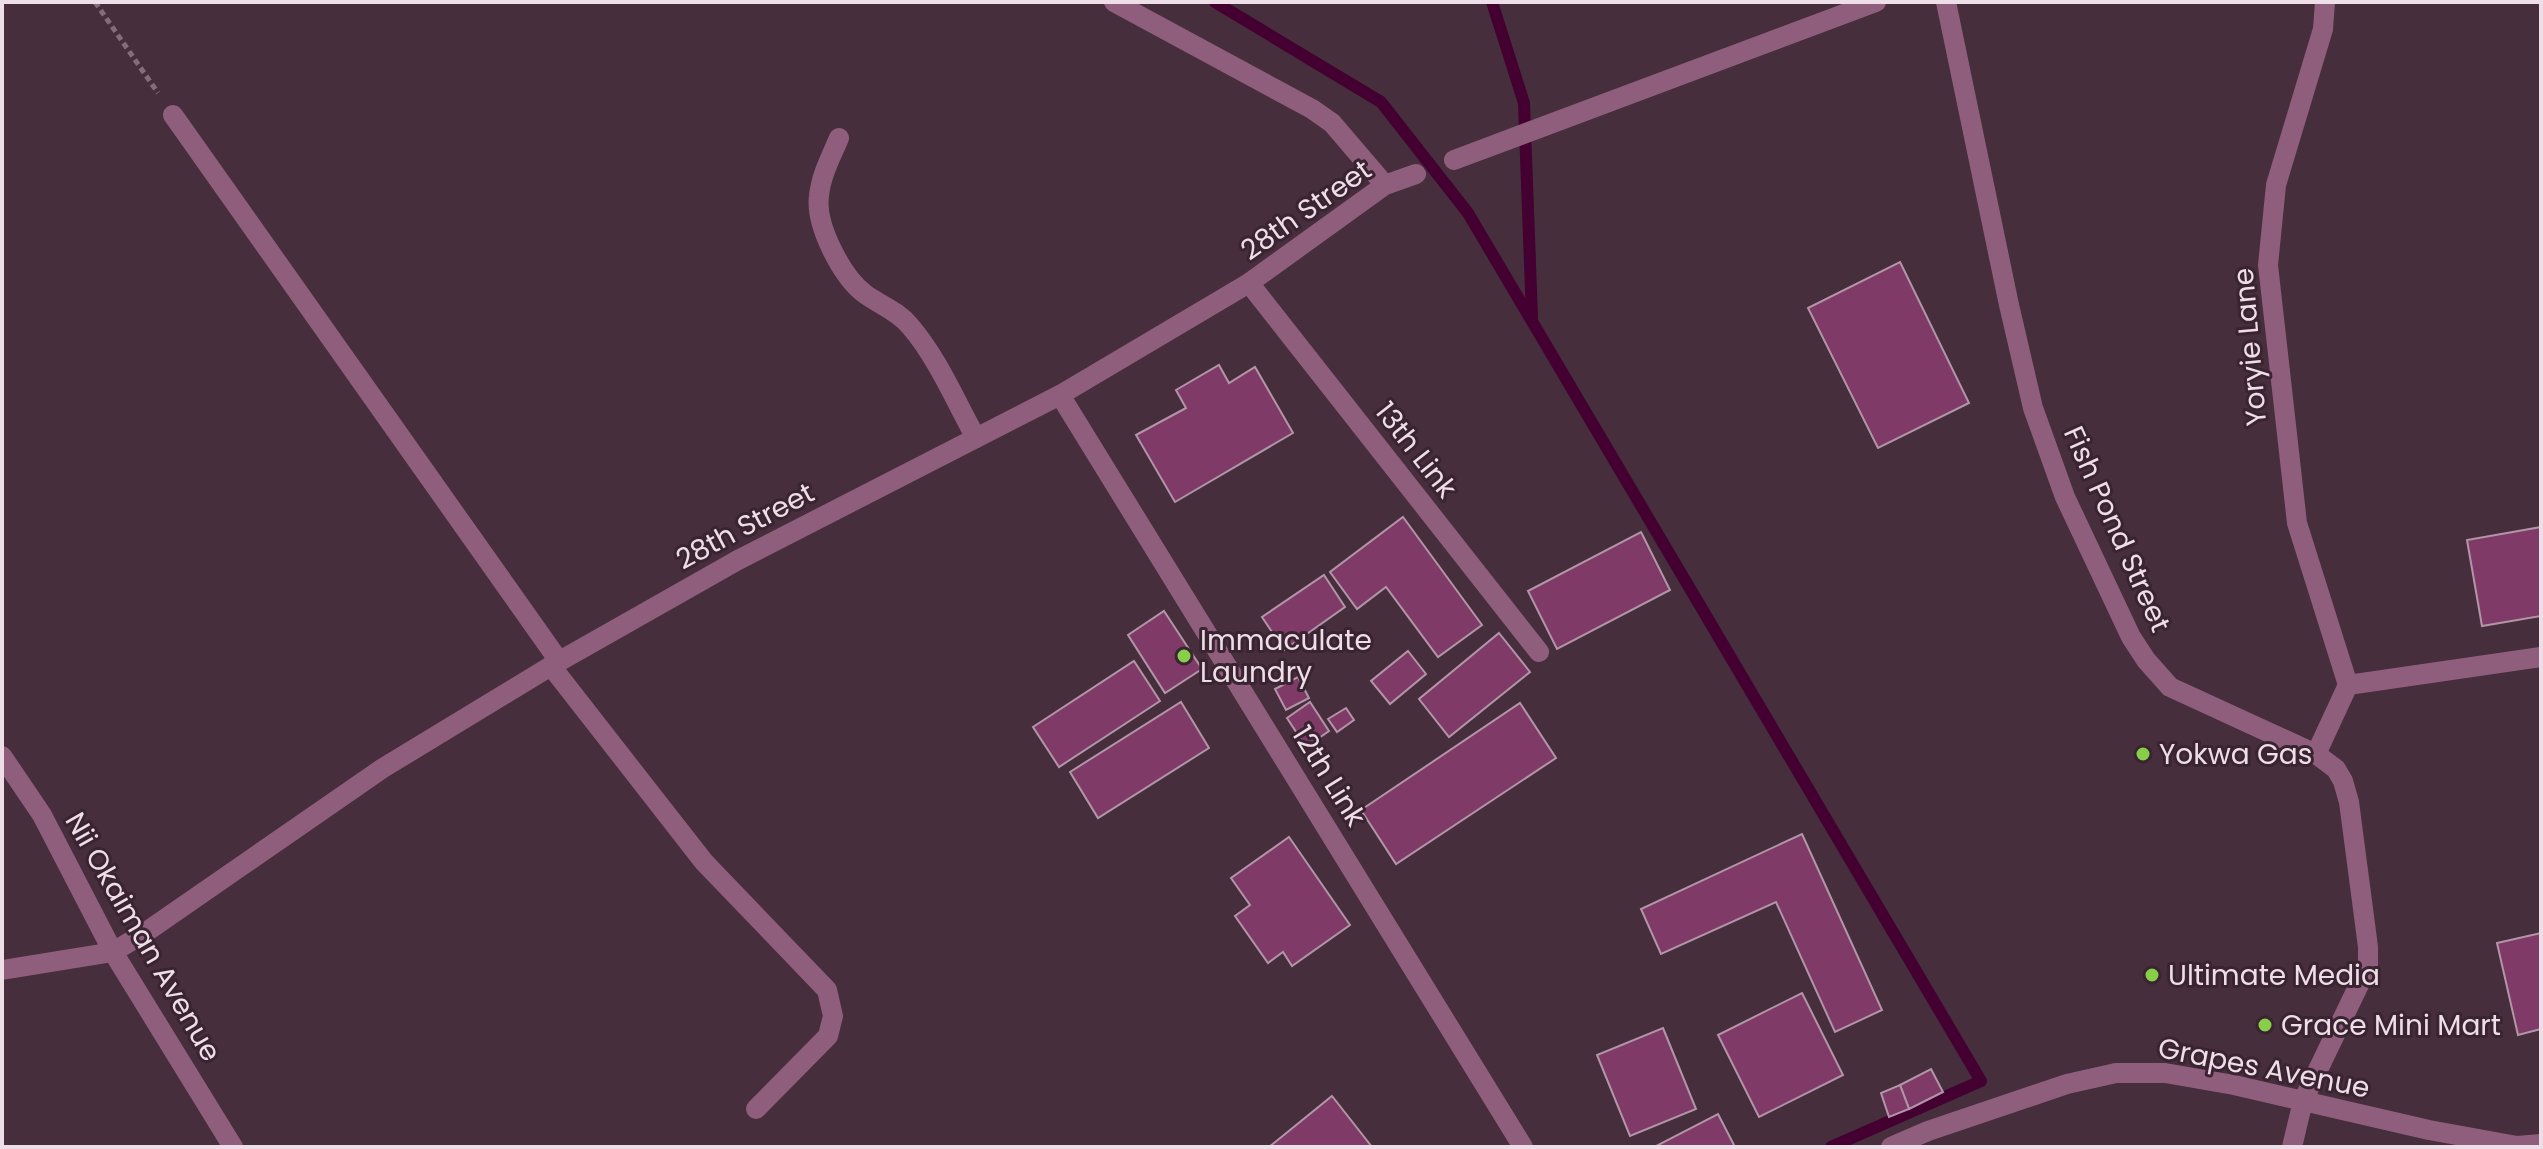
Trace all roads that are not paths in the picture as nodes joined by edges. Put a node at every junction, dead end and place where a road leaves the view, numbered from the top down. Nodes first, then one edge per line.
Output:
1 (1114, 2) edge
2 (1876, 2) edge
3 (1946, 2) edge
4 (2325, 2) edge
5 (173, 115) road end
6 (839, 138) dead end
7 (1454, 160) dead end
8 (1416, 174) dead end
9 (1385, 185) junction
10 (1249, 283) junction
11 (1060, 395) junction
12 (976, 438) junction
13 (1539, 652) dead end
14 (2541, 657) edge
15 (555, 664) junction
16 (2348, 685) junction
17 (2316, 754) junction
18 (2, 756) edge
19 (113, 952) junction
20 (2, 970) edge
21 (2303, 1101) junction
22 (756, 1109) dead end
23 (2431, 1139) edge
24 (2541, 1144) edge
25 (233, 1147) edge
26 (1523, 1147) edge
27 (1891, 1147) edge
28 (2292, 1147) edge

1 - 9 street
2 - 7 street
3 - 17 street, Fish Pond Street
4 - 16 street, Yoryie Lane
5 - 15 street
6 - 12 street
8 - 9 street, 28th Street
9 - 10 street, 28th Street
10 - 11 street, 28th Street
10 - 13 street, 13th Link
11 - 12 street, 28th Street
11 - 26 street, 12th Link
12 - 15 street, 28th Street
14 - 16 street
15 - 19 street, 28th Street
15 - 22 street
16 - 17 street
17 - 21 street, Fish Pond Street
18 - 19 street, Nii Okaiman Avenue
19 - 20 street
19 - 25 street, Nii Okaiman Avenue
21 - 23 street, Grapes Avenue
21 - 27 street, Grapes Avenue
21 - 28 street, Fish Pond Street
23 - 24 street, Grapes Avenue

